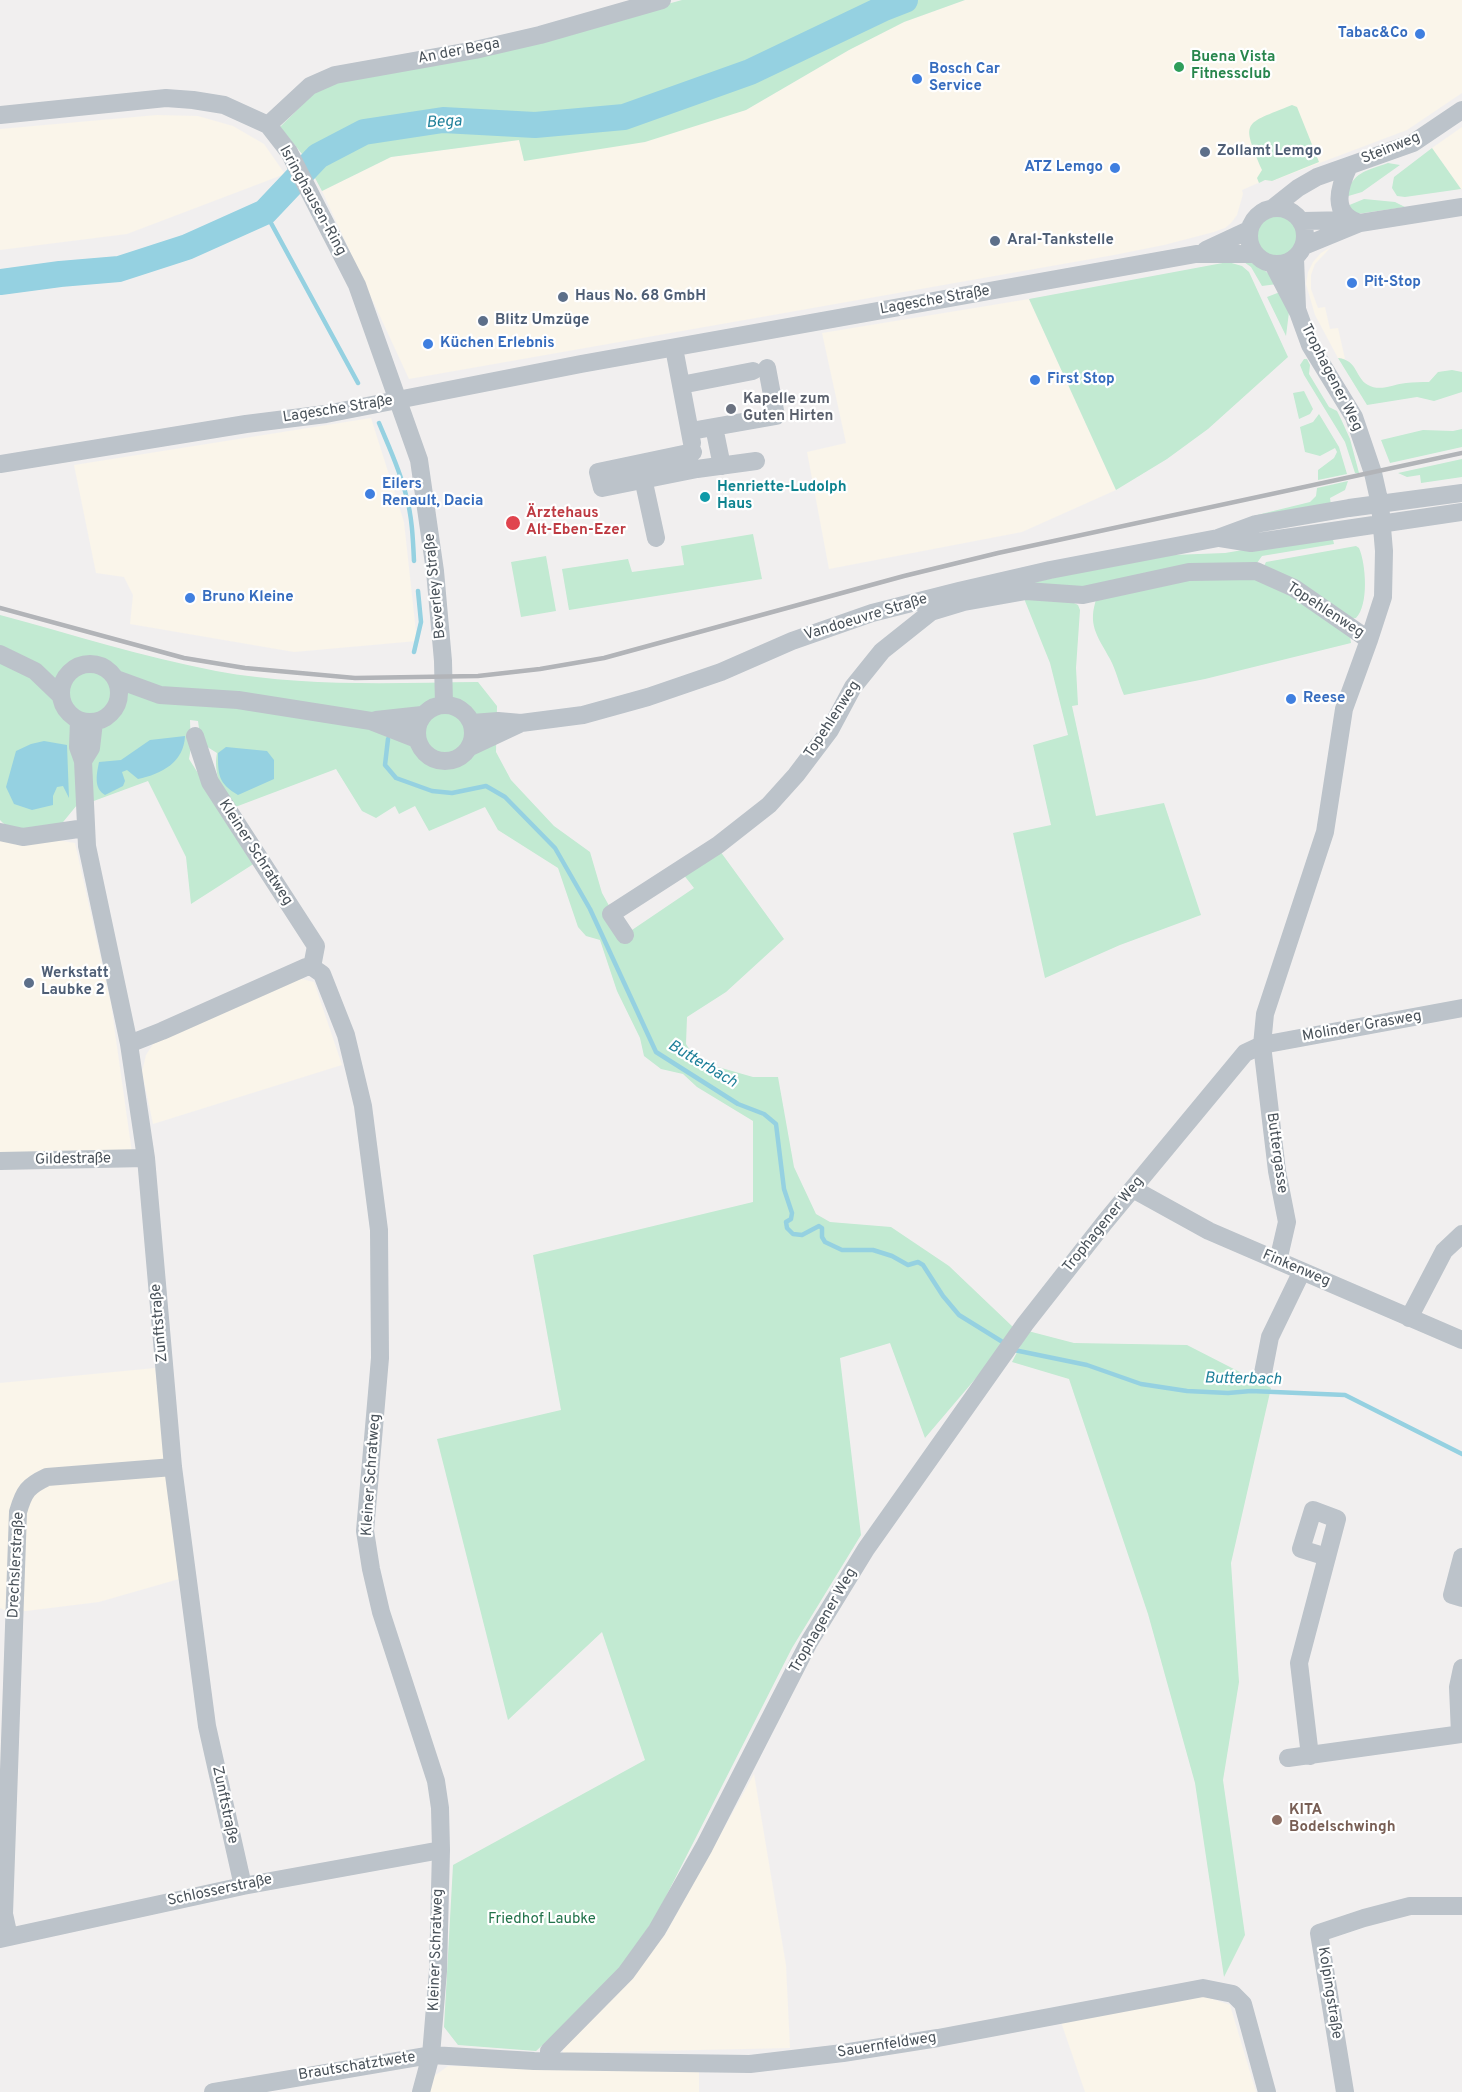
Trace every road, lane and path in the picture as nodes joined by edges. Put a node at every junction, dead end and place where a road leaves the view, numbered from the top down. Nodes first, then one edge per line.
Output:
1 (662, 0) edge
2 (1462, 110) edge
3 (0, 115) edge
4 (268, 125) junction
5 (1349, 166) junction
6 (1327, 173) junction
7 (1274, 207) junction
8 (1462, 207) edge
9 (1301, 219) junction
10 (1355, 222) junction
11 (1249, 230) junction
12 (1299, 252) junction
13 (1196, 254) junction
14 (1255, 254) junction
15 (1273, 264) junction
16 (1298, 312) junction
17 (674, 348) junction
18 (681, 385) junction
19 (398, 400) junction
20 (714, 426) junction
21 (691, 431) junction
22 (695, 460) junction
23 (756, 460) dead end
24 (0, 464) edge
25 (722, 466) junction
26 (1462, 493) edge
27 (1380, 504) junction
28 (1462, 512) edge
29 (1382, 522) junction
30 (656, 538) dead end
31 (1218, 538) junction
32 (1369, 640) junction
33 (0, 654) edge
34 (71, 670) junction
35 (35, 671) junction
36 (116, 679) junction
37 (60, 695) junction
38 (160, 695) junction
39 (444, 704) junction
40 (116, 706) junction
41 (422, 716) junction
42 (86, 721) junction
43 (371, 721) junction
44 (472, 723) junction
45 (521, 723) junction
46 (195, 736) dead end
47 (417, 739) junction
48 (470, 747) junction
49 (85, 828) junction
50 (0, 832) edge
51 (625, 935) dead end
52 (312, 967) junction
53 (1462, 1008) edge
54 (129, 1044) junction
55 (1262, 1045) junction
56 (146, 1158) junction
57 (0, 1161) edge
58 (1133, 1189) junction
59 (1462, 1234) edge
60 (1278, 1261) junction
61 (1302, 1271) junction
62 (1409, 1318) junction
63 (1462, 1340) edge
64 (1263, 1373) dead end
65 (173, 1467) junction
66 (1326, 1557) dead end
67 (1462, 1557) edge
68 (1462, 1598) edge
69 (1462, 1668) edge
70 (1461, 1734) edge
71 (1310, 1756) junction
72 (1288, 1758) dead end
73 (441, 1850) junction
74 (243, 1886) junction
75 (1462, 1906) edge
76 (4, 1938) edge
77 (431, 2055) junction
78 (549, 2061) junction
79 (213, 2092) edge
80 (421, 2092) edge
81 (1267, 2092) edge
82 (1345, 2092) edge

1 - 4 street, An der Bega
2 - 5 street, Steinweg
3 - 4 street, Isringhausen-Ring
4 - 19 street, Isringhausen-Ring
5 - 6 street, Steinweg
5 - 10 street, Steinweg
6 - 7 street, Steinweg
6 - 9 street
7 - 9 street
7 - 11 street
8 - 10 street
9 - 10 street
9 - 12 street
10 - 12 street
11 - 13 street, Lagesche Straße
11 - 14 street
12 - 15 street
12 - 16 street, Trophagener Weg
13 - 14 street, Lagesche Straße
13 - 17 street, Lagesche Straße
14 - 15 street
15 - 16 street, Trophagener Weg
16 - 27 street, Trophagener Weg
17 - 18 street
17 - 19 street, Lagesche Straße
18 - 20 street
18 - 21 street
19 - 24 street, Lagesche Straße
19 - 39 street, Beverley Straße
20 - 21 street
20 - 25 street
21 - 22 street
22 - 25 street
22 - 30 street
23 - 25 street
26 - 27 street, Vandoeuvre Straße
27 - 29 street, Trophagener Weg
27 - 31 street, Vandoeuvre Straße
28 - 29 street, Vandoeuvre Straße
29 - 31 street, Vandoeuvre Straße
29 - 32 street, Trophagener Weg
31 - 45 street, Vandoeuvre Straße
32 - 51 street, Topehlenweg
32 - 55 street, Trophagener Weg
33 - 35 street
34 - 35 street
34 - 36 street
34 - 37 street
35 - 37 street
36 - 38 street
36 - 40 street
37 - 42 street
38 - 40 street
38 - 43 street
39 - 41 street
39 - 44 street
40 - 42 street
41 - 43 street
41 - 47 street
42 - 49 street, Zunftstraße
43 - 47 street
44 - 45 street, Vandoeuvre Straße
44 - 48 street
45 - 48 street, Vandoeuvre Straße
46 - 52 street, Kleiner Schratweg
47 - 48 street
49 - 50 street
49 - 54 street, Zunftstraße
52 - 54 street
52 - 73 street, Kleiner Schratweg
53 - 55 street, Molinder Grasweg
54 - 56 street, Zunftstraße
55 - 58 street, Trophagener Weg
55 - 60 street, Buttergasse
56 - 57 street, Gildestraße
56 - 65 street, Zunftstraße
58 - 60 street, Finkenweg
58 - 78 street, Trophagener Weg
59 - 62 street
60 - 61 street, Finkenweg
61 - 62 street, Finkenweg
61 - 64 street
62 - 63 street, Finkenweg
65 - 74 street, Zunftstraße
65 - 76 street, Drechslerstraße
66 - 71 street
67 - 68 street
69 - 70 street
70 - 71 street
71 - 72 street
73 - 74 street, Schlosserstraße
73 - 77 street, Kleiner Schratweg
74 - 76 street, Schlosserstraße
75 - 82 street, Kolpingstraße
77 - 78 street, Sauernfeldweg
77 - 79 street, Brautschatztwete
77 - 80 street, Kleiner Schratweg
78 - 81 street, Sauernfeldweg

